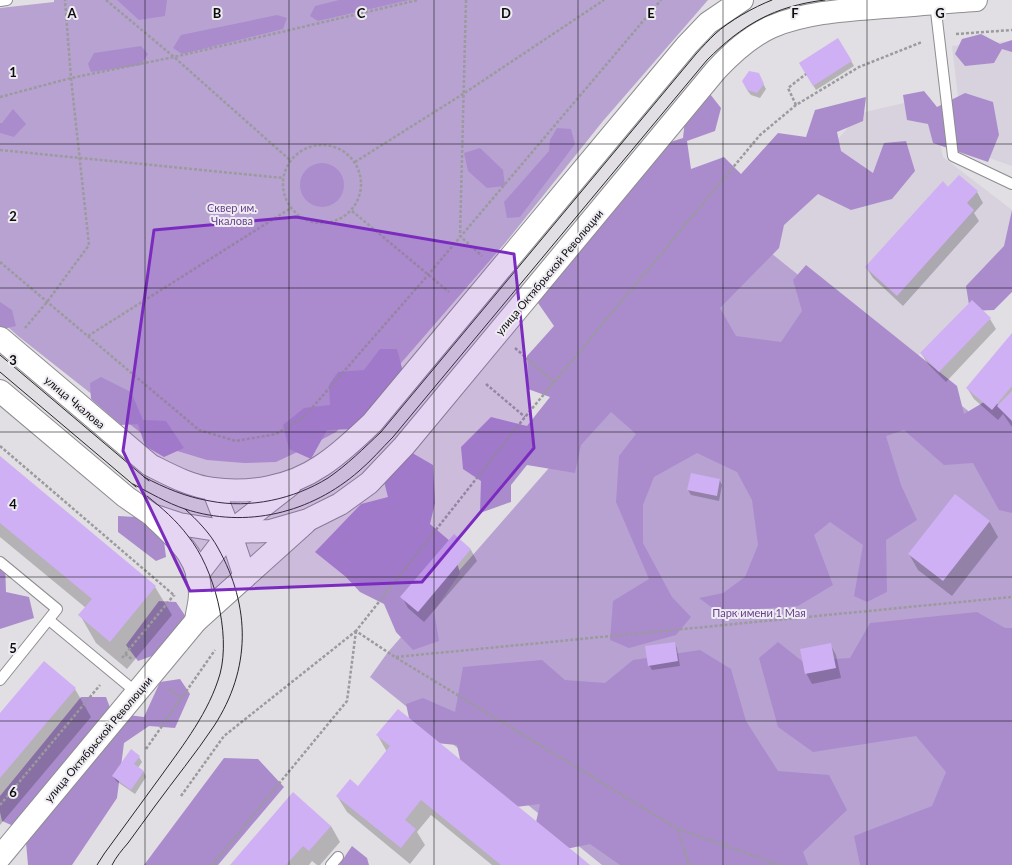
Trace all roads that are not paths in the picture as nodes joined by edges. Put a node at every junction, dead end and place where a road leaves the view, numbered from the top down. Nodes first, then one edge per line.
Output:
1 (7, 0) edge
2 (742, 0) edge
3 (976, 0) edge
4 (0, 1) edge
5 (935, 2) edge
6 (1012, 184) edge
7 (0, 338) edge
8 (0, 391) edge
9 (299, 478) junction
10 (213, 489) junction
11 (152, 515) junction
12 (308, 520) junction
13 (230, 532) junction
14 (0, 562) edge
15 (197, 575) junction
16 (245, 577) junction
17 (49, 620) junction
18 (196, 621) junction
19 (0, 680) edge
20 (136, 692) junction
21 (0, 857) edge
22 (338, 857) dead end
23 (331, 865) edge

1 - 4 lane
2 - 9 main road
3 - 5 main road, улица Октябрьской Революции
5 - 6 lane
5 - 12 main road, улица Октябрьской Революции
7 - 10 main road, улица Чкалова
8 - 11 main road, улица Октябрьской Революции
9 - 10 main road
9 - 13 main road
10 - 13 main road
11 - 13 main road, улица Октябрьской Революции
11 - 15 main road
12 - 13 main road, улица Октябрьской Революции
12 - 16 main road, улица Октябрьской Революции
13 - 15 main road
13 - 16 main road
14 - 17 lane
15 - 18 main road
16 - 18 main road, улица Октябрьской Революции
17 - 19 lane
17 - 20 lane
18 - 20 main road, улица Октябрьской Революции
20 - 21 main road, улица Октябрьской Революции
22 - 23 lane

